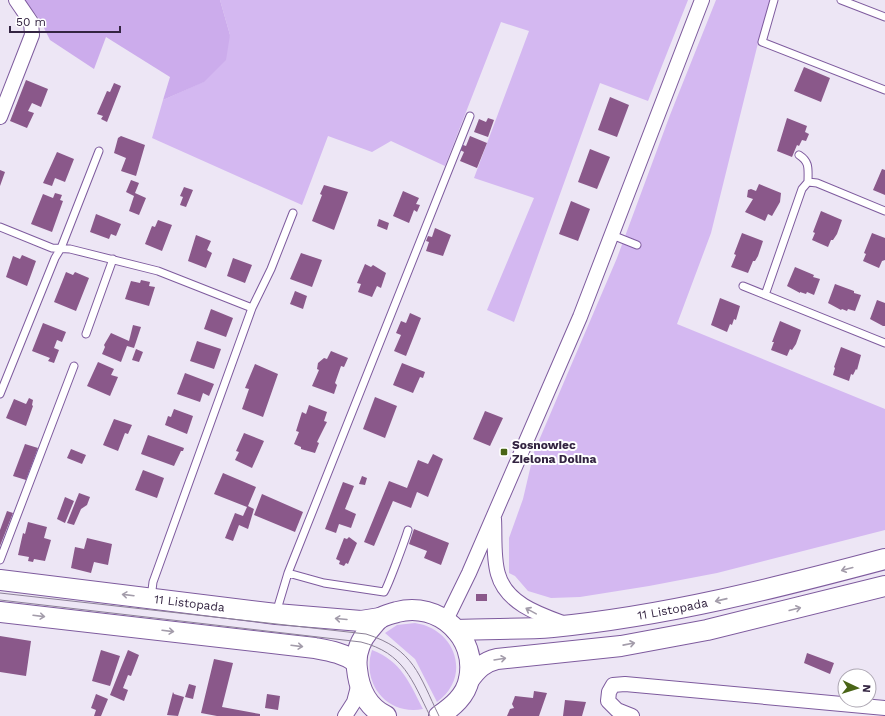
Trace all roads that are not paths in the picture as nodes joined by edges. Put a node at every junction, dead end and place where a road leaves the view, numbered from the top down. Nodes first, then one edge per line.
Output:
1 (16, 0) edge
2 (702, 0) edge
3 (774, 0) edge
4 (841, 0) edge
5 (885, 17) edge
6 (885, 90) edge
7 (470, 116) dead end
8 (0, 117) edge
9 (99, 151) dead end
10 (798, 155) dead end
11 (808, 182) junction
12 (885, 211) edge
13 (293, 213) dead end
14 (0, 227) edge
15 (612, 235) junction
16 (637, 245) dead end
17 (61, 248) junction
18 (113, 259) junction
19 (743, 286) dead end
20 (765, 295) junction
21 (252, 308) junction
22 (86, 334) dead end
23 (885, 343) edge
24 (74, 366) dead end
25 (0, 394) edge
26 (494, 514) junction
27 (408, 530) dead end
28 (885, 559) edge
29 (0, 560) edge
30 (288, 573) junction
31 (0, 580) edge
32 (885, 586) edge
33 (152, 598) junction
34 (0, 612) edge
35 (276, 614) junction
36 (380, 618) junction
37 (451, 625) junction
38 (567, 625) junction
39 (356, 662) junction
40 (469, 680) junction
41 (359, 683) junction
42 (885, 708) edge
43 (450, 713) edge
44 (345, 716) edge
45 (386, 716) edge
46 (632, 716) edge

1 - 8 street
2 - 15 street
3 - 6 lane
4 - 5 lane
7 - 30 lane
9 - 17 lane
10 - 11 lane
11 - 12 lane
11 - 20 lane
13 - 21 lane
14 - 17 lane
15 - 16 lane
15 - 26 street
17 - 18 lane
17 - 25 lane
18 - 21 lane
18 - 22 lane
19 - 20 lane
20 - 23 lane
21 - 33 lane
24 - 29 lane
26 - 37 street
38 -> 26 street
27 - 30 lane
28 -> 38 main road, 11 Listopada
30 - 35 lane
33 -> 31 main road, 11 Listopada
40 -> 32 main road
33 - 35 main road, 11 Listopada
34 -> 39 main road
36 -> 35 main road, 11 Listopada
36 - 37 main road, 11 Listopada
36 - 39 main road
37 - 38 main road, 11 Listopada
37 - 40 main road
39 - 41 main road
40 - 43 main road
41 - 44 street
41 - 45 main road
42 - 46 street

